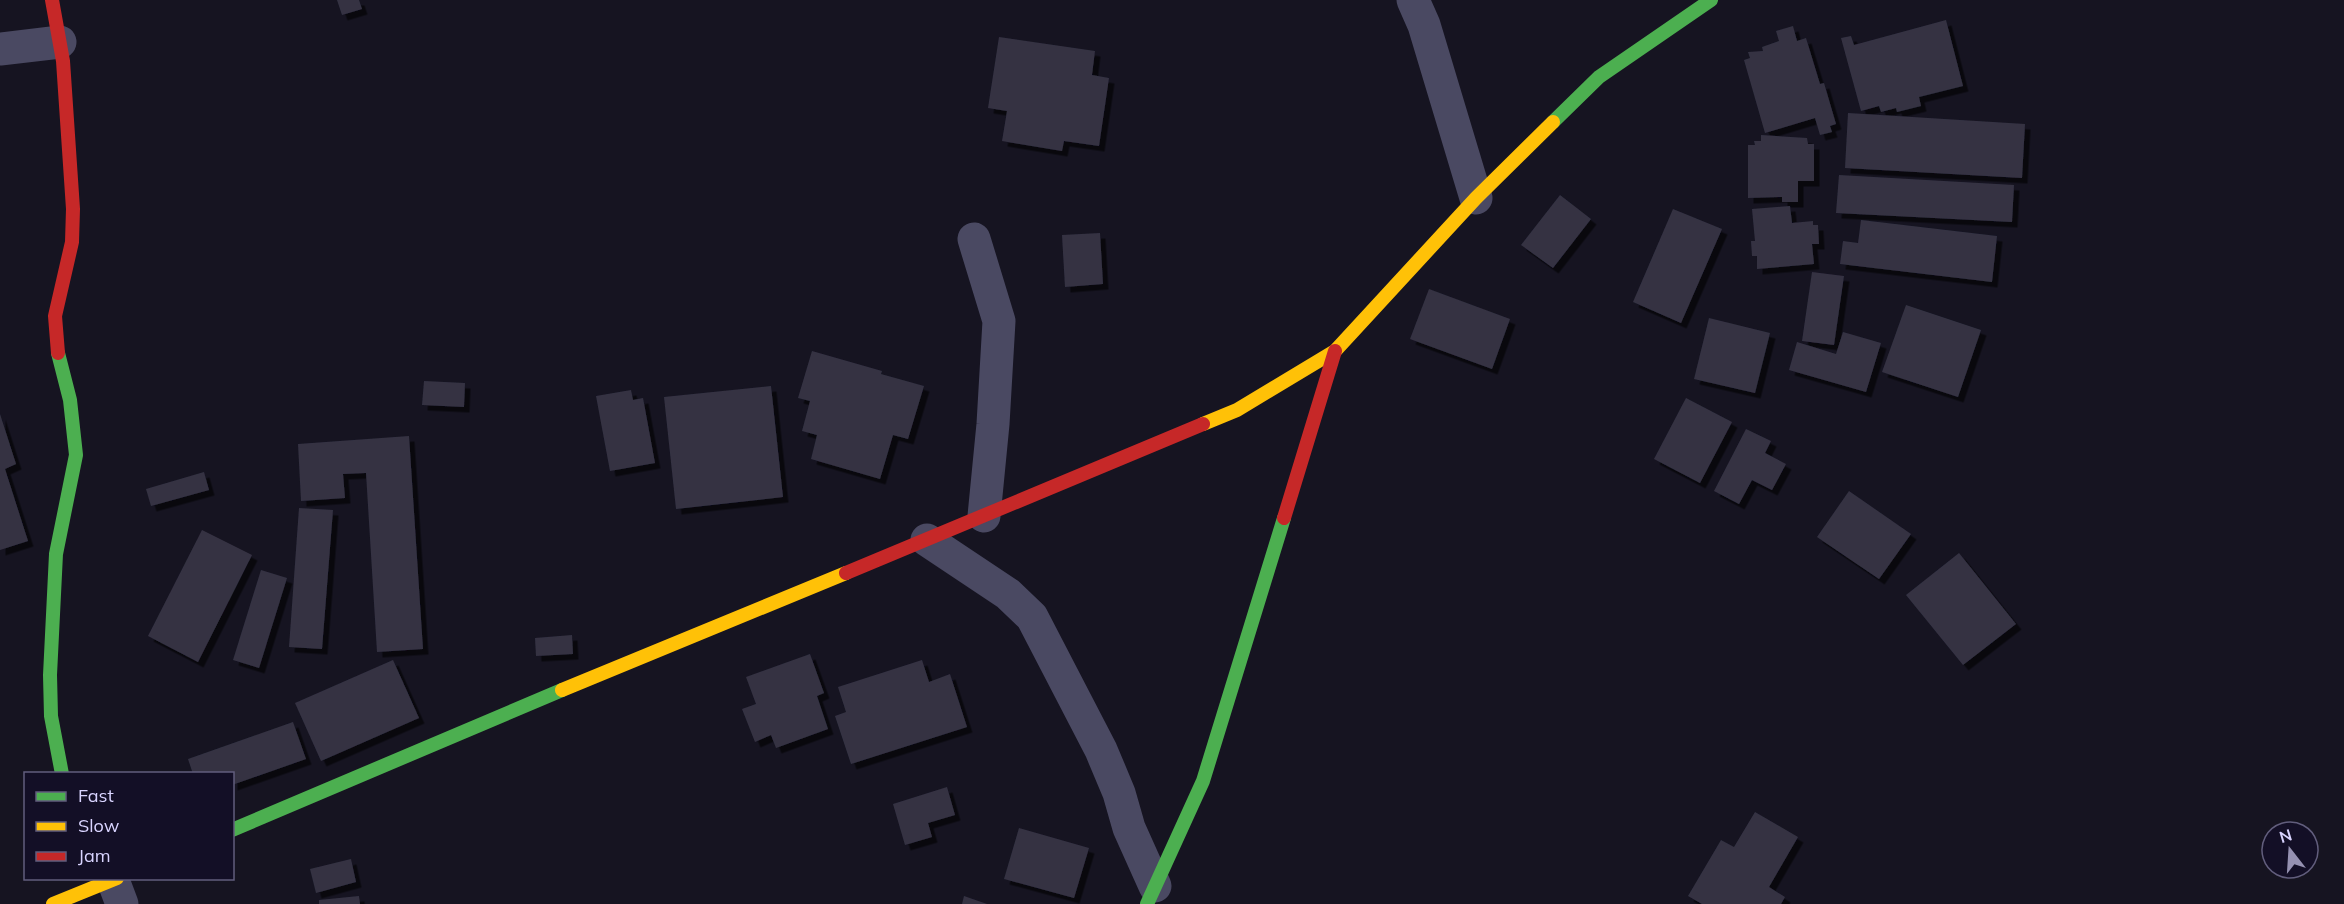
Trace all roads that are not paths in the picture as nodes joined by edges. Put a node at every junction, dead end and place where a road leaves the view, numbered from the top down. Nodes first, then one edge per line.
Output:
1 (52, 0) edge
2 (1413, 0) edge
3 (1711, 0) edge
4 (60, 42) junction
5 (0, 49) edge
6 (1476, 198) junction
7 (974, 239) dead end
8 (1335, 351) junction
9 (984, 516) junction
10 (927, 540) junction
11 (62, 772) edge
12 (234, 829) edge
13 (103, 887) edge
14 (1151, 895) edge
15 (52, 904) edge

1 - 4 main road
2 - 6 street
3 - 6 main road
4 - 5 street
4 - 11 main road
6 - 8 main road
7 - 9 street
8 - 9 main road
8 - 14 main road
9 - 10 main road
10 - 12 main road
10 - 14 street
13 - 15 main road

